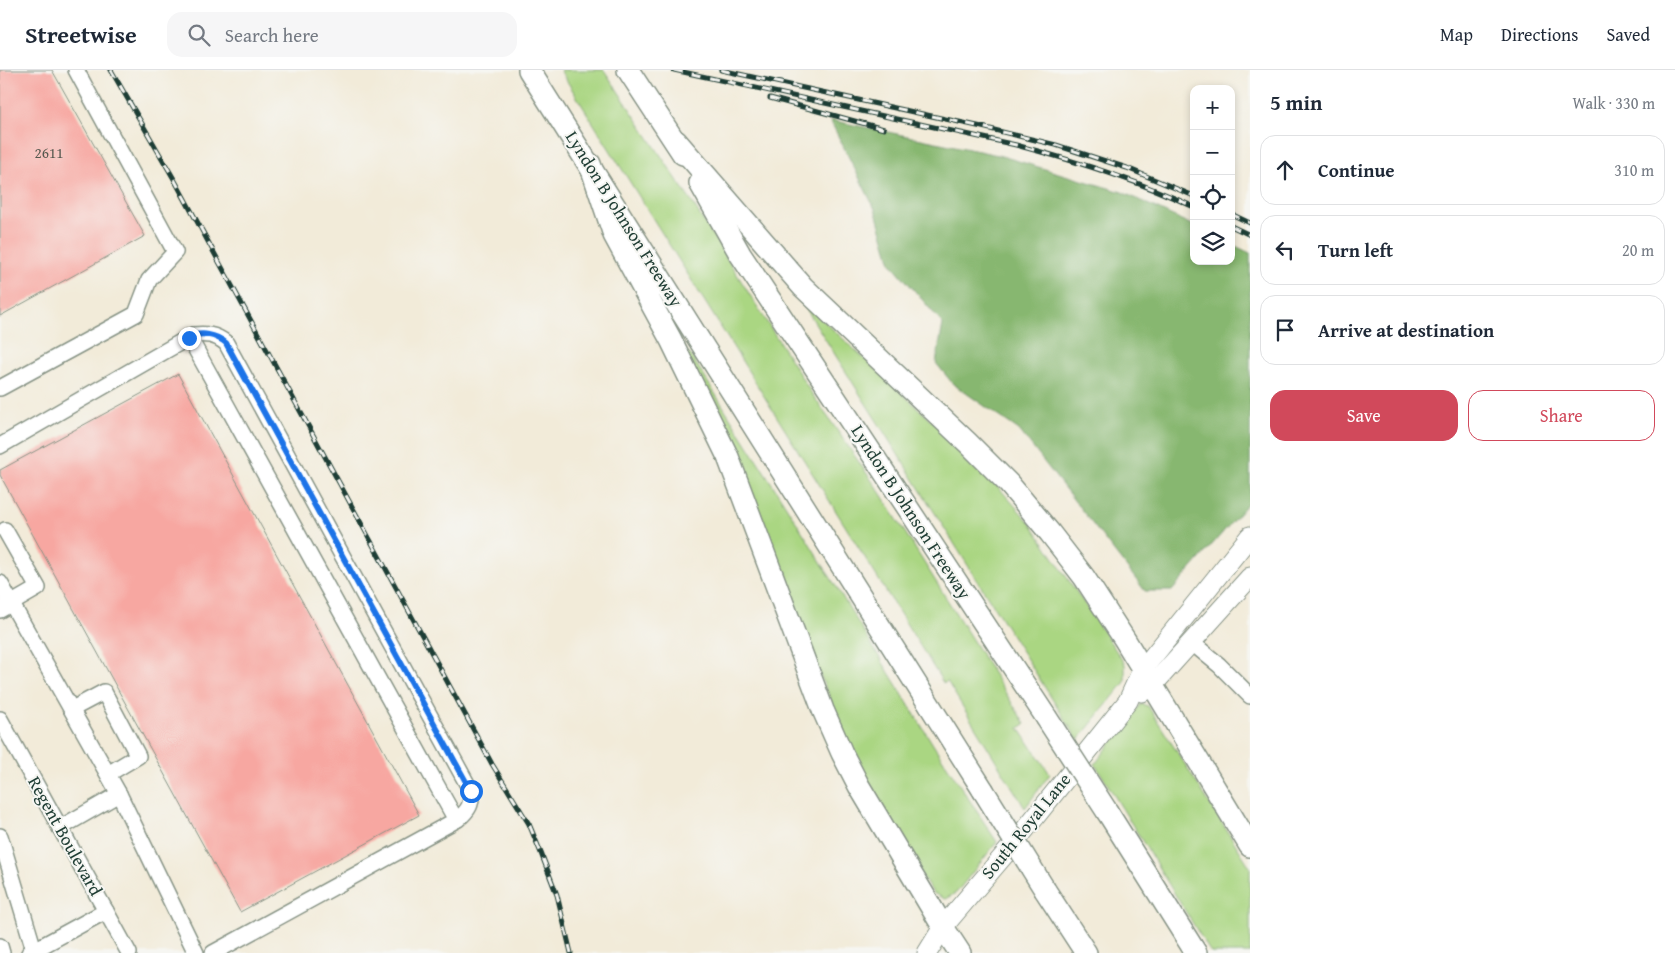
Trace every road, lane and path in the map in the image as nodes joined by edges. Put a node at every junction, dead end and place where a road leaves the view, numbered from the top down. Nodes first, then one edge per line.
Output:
1 (76, 70) edge
2 (529, 70) edge
3 (628, 70) edge
4 (676, 141) junction
5 (590, 164) junction
6 (189, 338) junction
7 (0, 388) edge
8 (0, 446) edge
9 (6, 530) dead end
10 (1250, 536) edge
11 (1231, 559) junction
12 (1250, 576) edge
13 (0, 583) edge
14 (6, 606) edge
15 (1191, 642) junction
16 (1147, 678) junction
17 (1250, 696) edge
18 (72, 708) junction
19 (0, 719) edge
20 (108, 774) junction
21 (119, 794) junction
22 (456, 820) junction
23 (60, 828) junction
24 (0, 836) edge
25 (1250, 846) edge
26 (106, 911) junction
27 (943, 927) junction
28 (0, 946) edge
29 (33, 952) edge
30 (2, 953) edge
31 (129, 953) edge
32 (196, 953) edge
33 (213, 953) edge
34 (927, 953) edge
35 (960, 953) edge
36 (1086, 953) edge
37 (1196, 953) edge

1 - 7 street
2 - 5 highway, Lyndon B Johnson Freeway
3 - 4 highway, Lyndon B Johnson Freeway
4 - 16 highway
4 - 37 highway, Lyndon B Johnson Freeway, bridge
5 - 27 highway
5 - 36 highway, Lyndon B Johnson Freeway, bridge
6 - 8 street
6 - 22 street
6 - 22 street
9 - 14 street
10 - 11 main road, South Royal Lane
11 - 12 main road
11 - 16 main road, South Royal Lane
12 - 15 main road, South Royal Lane
13 - 14 street
14 - 18 street
15 - 16 main road, South Royal Lane
15 - 17 street
16 - 25 highway
16 - 27 main road, South Royal Lane
18 - 20 street
18 - 20 street
19 - 23 street, Regent Boulevard
20 - 21 street
21 - 23 street
21 - 32 street
22 - 33 street
23 - 26 street, Regent Boulevard
24 - 29 street
26 - 29 street
26 - 31 street, Regent Boulevard
27 - 34 main road, South Royal Lane
27 - 35 highway
28 - 30 street

